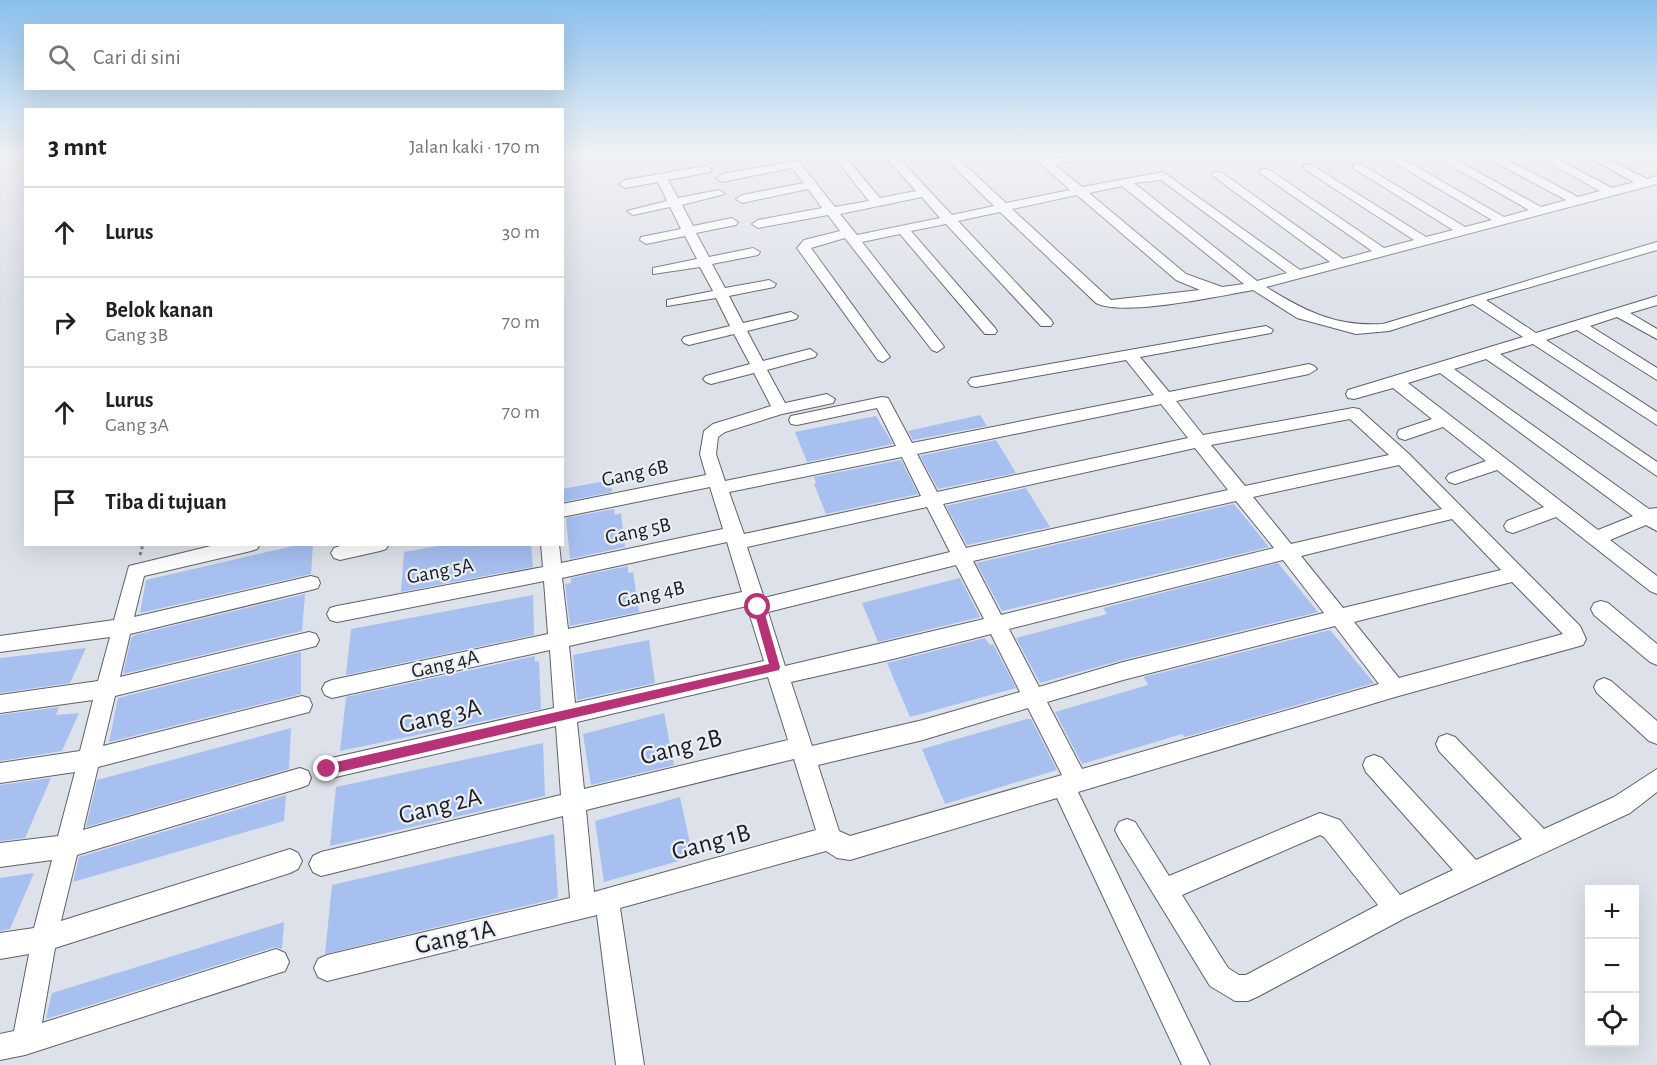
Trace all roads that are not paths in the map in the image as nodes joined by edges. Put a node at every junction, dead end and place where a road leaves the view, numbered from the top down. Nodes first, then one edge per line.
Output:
1 (675, 203) joint
2 (824, 203) edge
3 (877, 203) edge
4 (933, 203) edge
5 (997, 203) edge
6 (1028, 203) edge
7 (1095, 203) edge
8 (1151, 203) edge
9 (1202, 203) edge
10 (1257, 203) edge
11 (1310, 203) edge
12 (1364, 203) edge
13 (1417, 203) edge
14 (1472, 203) edge
15 (1525, 203) edge
16 (1569, 203) edge
17 (1003, 208) junction
18 (1538, 210) junction
19 (633, 211) dead end
20 (830, 211) junction
21 (950, 220) junction
22 (1502, 220) junction
23 (732, 222) dead end
24 (758, 224) dead end
25 (903, 230) junction
26 (689, 231) junction
27 (1463, 231) junction
28 (851, 236) junction
29 (645, 240) dead end
30 (1424, 241) junction
31 (1657, 246) edge
32 (1380, 251) junction
33 (753, 252) dead end
34 (703, 261) junction
35 (1340, 263) junction
36 (658, 271) dead end
37 (1297, 274) junction
38 (769, 284) dead end
39 (1255, 286) junction
40 (1228, 290) junction
41 (720, 293) junction
42 (1475, 299) junction
43 (1657, 300) edge
44 (672, 303) dead end
45 (1617, 311) junction
46 (791, 316) dead end
47 (1046, 323) dead end
48 (1577, 324) junction
49 (738, 329) junction
50 (1266, 330) dead end
51 (990, 331) dead end
52 (1657, 335) edge
53 (1534, 338) junction
54 (689, 340) dead end
55 (937, 347) dead end
56 (1129, 353) junction
57 (1488, 353) junction
58 (810, 354) dead end
59 (883, 357) dead end
60 (1442, 367) junction
61 (759, 368) junction
62 (1309, 369) dead end
63 (1657, 375) edge
64 (711, 379) dead end
65 (976, 382) dead end
66 (1396, 382) junction
67 (1354, 394) dead end
68 (1164, 396) junction
69 (827, 399) dead end
70 (780, 410) junction
71 (797, 420) dead end
72 (1445, 420) junction
73 (1657, 420) edge
74 (1405, 434) dead end
75 (1200, 441) junction
76 (906, 449) junction
77 (1403, 458) junction
78 (1500, 463) junction
79 (1657, 470) edge
80 (1455, 478) dead end
81 (718, 483) junction
82 (1241, 494) junction
83 (932, 500) junction
84 (1559, 509) junction
85 (564, 511) edge
86 (1455, 512) junction
87 (1654, 518) edge
88 (1513, 526) dead end
89 (736, 537) junction
90 (1596, 538) junction
91 (242, 546) edge
92 (371, 546) edge
93 (550, 546) edge
94 (340, 553) dead end
95 (1288, 554) junction
96 (962, 558) junction
97 (552, 572) junction
98 (1517, 573) junction
99 (311, 583) dead end
100 (1657, 586) edge
101 (757, 602) junction
102 (1601, 609) dead end
103 (337, 614) dead end
104 (1339, 618) junction
105 (995, 626) junction
106 (124, 627) junction
107 (557, 638) junction
108 (309, 640) dead end
109 (0, 644) edge
110 (1657, 656) edge
111 (776, 672) junction
112 (1604, 687) dead end
113 (1395, 688) junction
114 (106, 689) junction
115 (332, 689) dead end
116 (1033, 699) junction
117 (0, 704) edge
118 (302, 705) dead end
119 (565, 715) junction
120 (1657, 734) edge
121 (1447, 744) dead end
122 (803, 752) junction
123 (87, 760) junction
124 (1374, 765) dead end
125 (327, 769) dead end
126 (0, 773) edge
127 (300, 778) dead end
128 (1657, 779) edge
129 (1070, 784) junction
130 (574, 803) junction
131 (1127, 830) dead end
132 (830, 838) junction
133 (1541, 842) junction
134 (68, 846) junction
135 (0, 855) edge
136 (290, 861) dead end
137 (321, 864) dead end
138 (1472, 874) junction
139 (1167, 889) junction
140 (595, 904) junction
141 (1396, 909) junction
142 (44, 939) junction
143 (0, 946) edge
144 (276, 962) dead end
145 (327, 968) dead end
146 (12, 1045) edge
147 (630, 1065) edge
148 (1196, 1065) edge

1 - 19 street
1 - 26 street
2 - 20 street
3 - 20 street
4 - 21 street
5 - 17 street
6 - 17 street
7 - 40 street
8 - 39 street
9 - 37 street
10 - 35 street
11 - 32 street
12 - 30 street
13 - 27 street
14 - 22 street
15 - 18 street
16 - 18 street
17 - 21 street
17 - 40 street
18 - 22 street
20 - 24 street
20 - 28 street
21 - 25 street
21 - 47 street
22 - 27 street
23 - 26 street
25 - 28 street
25 - 51 street
26 - 29 street
26 - 34 street
27 - 30 street
28 - 55 street
28 - 59 street
30 - 32 street
31 - 42 street
32 - 35 street
33 - 34 street
34 - 36 street
34 - 41 street
35 - 37 street
37 - 39 street
38 - 41 street
39 - 40 street
39 - 42 street
41 - 44 street
41 - 49 street
42 - 53 street
43 - 45 street
45 - 48 street
45 - 52 street
46 - 49 street
48 - 53 street
48 - 63 street
49 - 54 street
49 - 61 street
50 - 56 street
53 - 57 street
53 - 73 street
56 - 65 street
56 - 68 street
57 - 60 street
57 - 79 street
58 - 61 street
60 - 66 street
60 - 87 street
61 - 64 street
61 - 70 street
62 - 68 street, Gang 6B
66 - 67 street
66 - 72 street
68 - 75 street
68 - 76 street, Gang 6B
69 - 70 street
70 - 81 street
71 - 76 street
72 - 74 street
72 - 78 street
75 - 77 street, Gang 5B
75 - 82 street
75 - 83 street, Gang 5B
76 - 81 street, Gang 6B
76 - 83 street
77 - 82 street, Gang 4B
77 - 86 street
78 - 80 street
78 - 84 street
81 - 85 street, Gang 6B
81 - 89 street
82 - 95 street
82 - 96 street, Gang 4B
83 - 89 street, Gang 5B
83 - 96 street
84 - 88 street
84 - 90 street
86 - 95 street, Gang 3A
86 - 98 street
87 - 90 street
89 - 97 street, Gang 5B
89 - 101 street
90 - 100 street
91 - 106 street
92 - 94 street
93 - 97 street
95 - 104 street
95 - 105 street, Gang 3A
96 - 101 street, Gang 4B
96 - 105 street
97 - 103 street, Gang 5A
97 - 107 street
98 - 104 street, Gang 2B
98 - 113 street
99 - 106 street
101 - 107 street, Gang 4B
101 - 111 street
102 - 110 street
104 - 113 street
104 - 116 street, Gang 2B
105 - 111 street, Gang 3A
105 - 116 street
106 - 109 street
106 - 114 street
107 - 115 street, Gang 4A
107 - 119 street
108 - 114 street
111 - 119 street, Gang 3A
111 - 122 street
112 - 120 street
113 - 129 street
114 - 117 street
114 - 123 street
116 - 122 street, Gang 2B
116 - 129 street
118 - 123 street
119 - 125 street, Gang 3A
119 - 130 street
121 - 133 street
122 - 130 street, Gang 2B
122 - 132 street
123 - 126 street
123 - 134 street
124 - 138 street
127 - 134 street
128 - 133 street
129 - 132 street
129 - 148 street
130 - 137 street, Gang 2A
130 - 140 street
131 - 139 street
132 - 140 street, Gang 1B
133 - 138 street
134 - 135 street
134 - 142 street
136 - 142 street
138 - 141 street
139 - 141 street
139 - 141 street
140 - 145 street, Gang 1A
140 - 147 street
142 - 143 street
142 - 146 street
144 - 146 street

